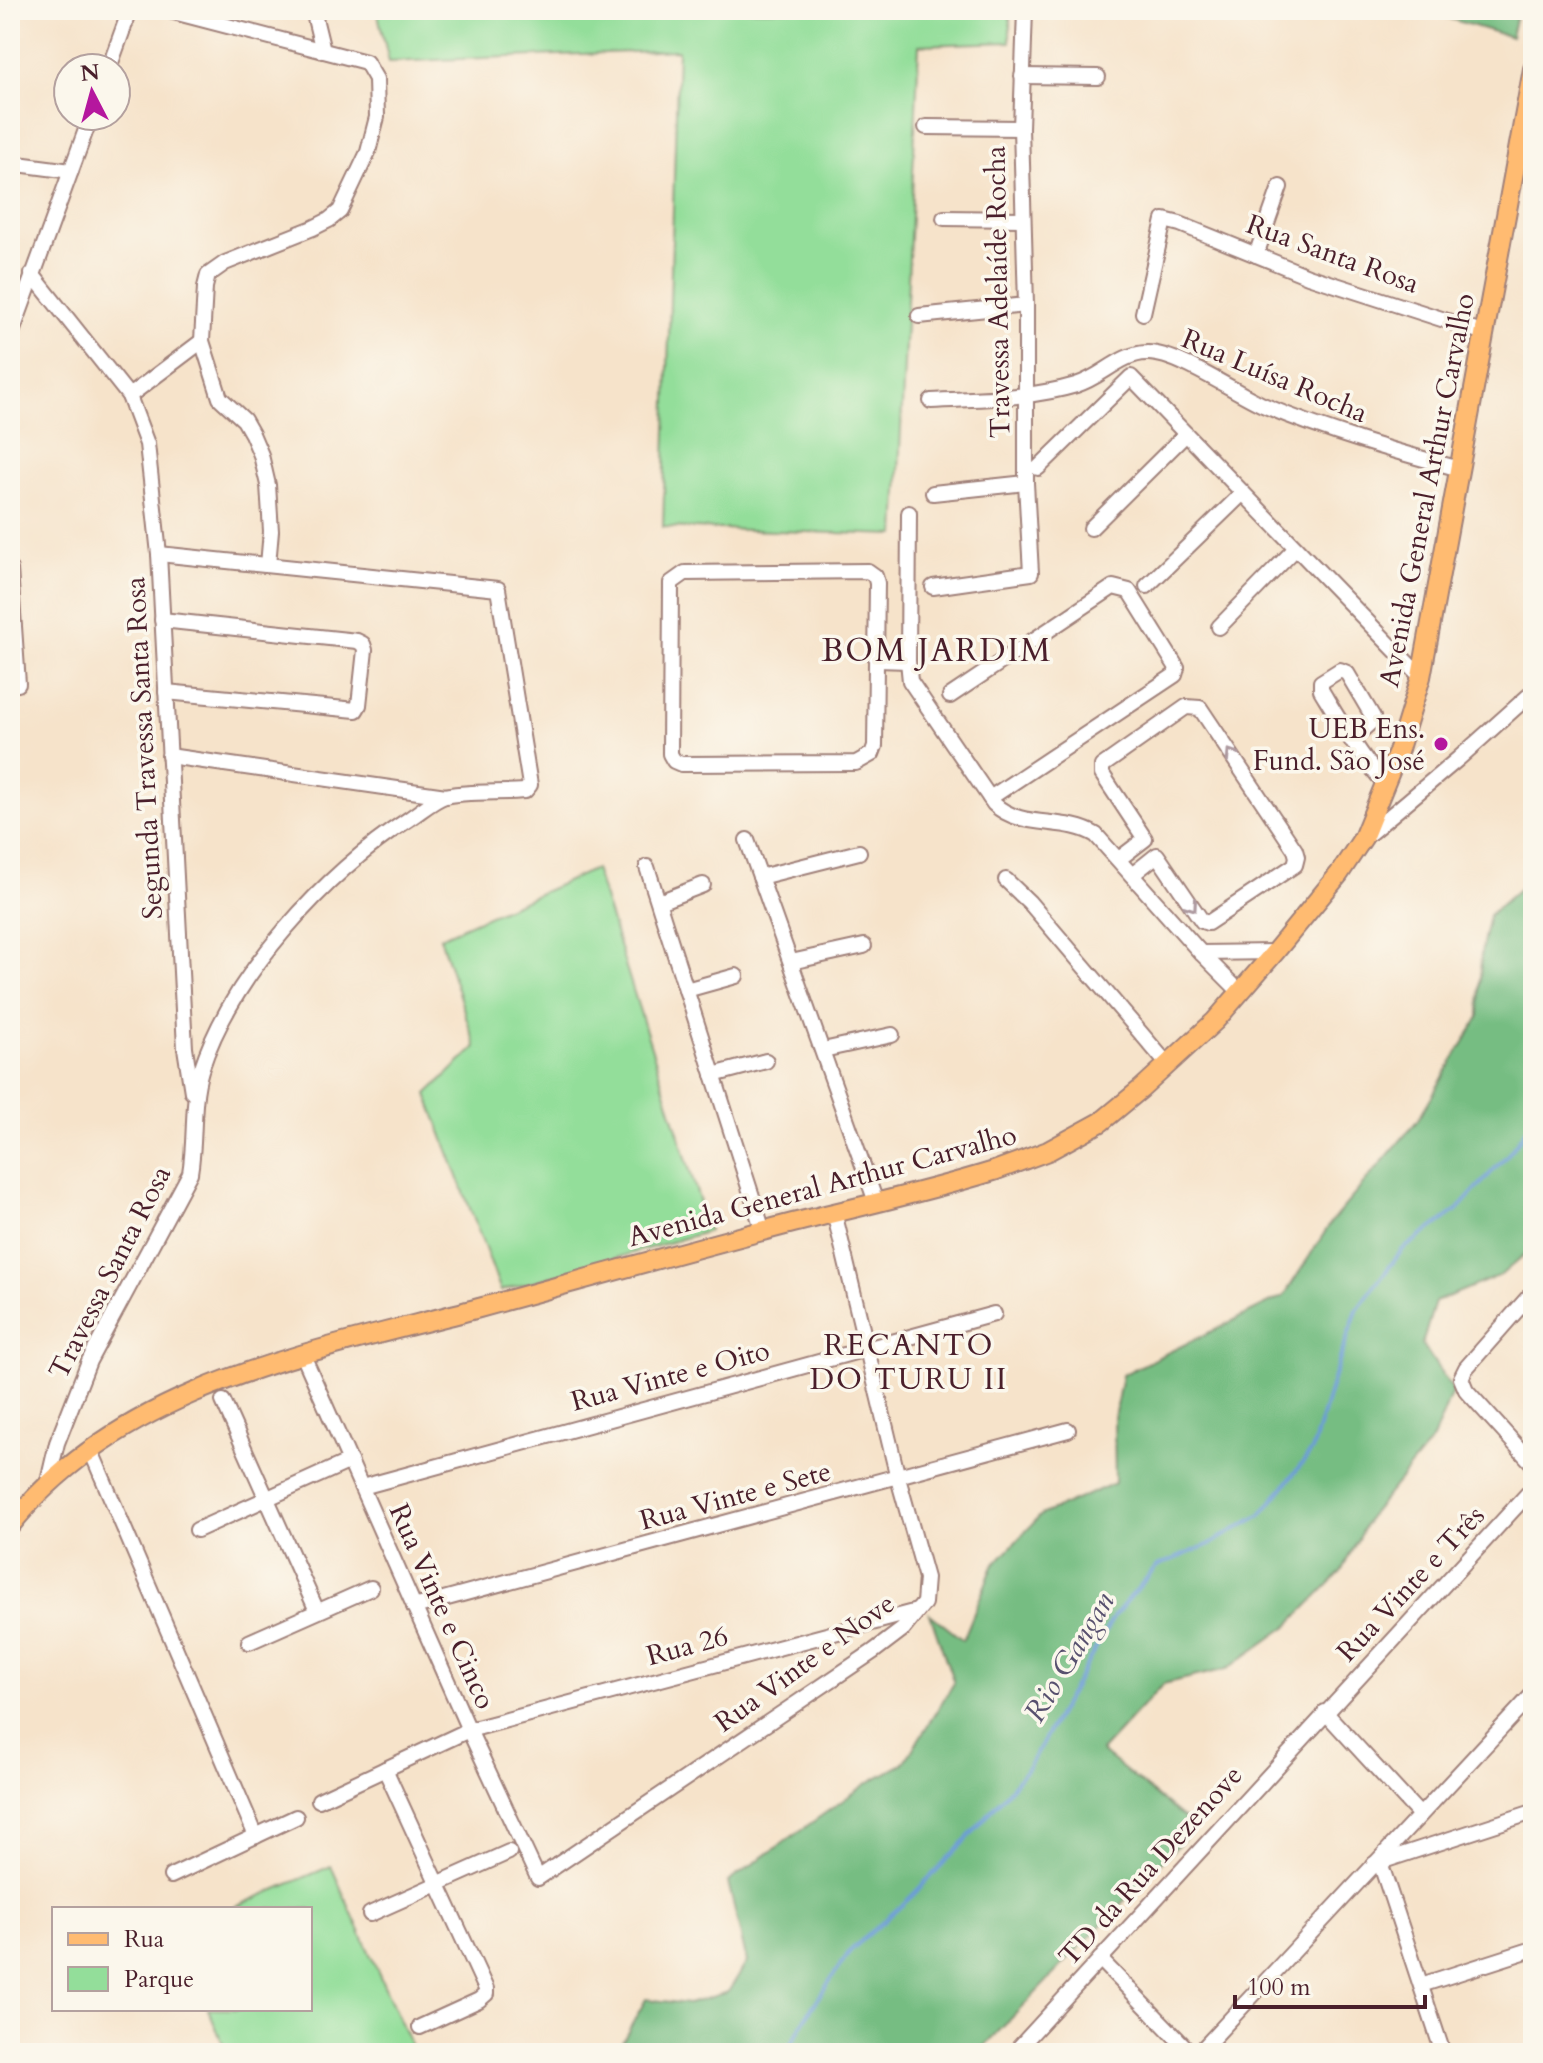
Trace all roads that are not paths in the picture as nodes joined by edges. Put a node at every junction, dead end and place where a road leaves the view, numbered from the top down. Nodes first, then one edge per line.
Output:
1 (130, 10) edge
2 (167, 10) edge
3 (313, 10) edge
4 (1025, 10) edge
5 (323, 51) junction
6 (115, 52) edge
7 (1533, 69) edge
8 (1022, 76) junction
9 (1098, 77) dead end
10 (926, 127) dead end
11 (1021, 128) junction
12 (85, 132) edge
13 (10, 163) edge
14 (71, 171) junction
15 (1280, 187) dead end
16 (944, 218) dead end
17 (1022, 219) junction
18 (1256, 255) junction
19 (32, 274) junction
20 (1026, 305) junction
21 (1143, 313) dead end
22 (919, 316) dead end
23 (1485, 333) junction
24 (10, 338) edge
25 (202, 341) junction
26 (1025, 395) junction
27 (129, 396) junction
28 (931, 401) dead end
29 (1186, 434) junction
30 (1038, 468) dead end
31 (1460, 469) junction
32 (1026, 483) junction
33 (933, 493) dead end
34 (1243, 493) junction
35 (909, 513) dead end
36 (1091, 528) dead end
37 (1296, 548) junction
38 (159, 554) junction
39 (268, 565) junction
40 (10, 569) edge
41 (1147, 586) dead end
42 (933, 587) dead end
43 (162, 620) junction
44 (1219, 627) dead end
45 (878, 660) junction
46 (908, 661) junction
47 (1421, 677) junction
48 (18, 684) dead end
49 (166, 692) junction
50 (1533, 692) edge
51 (950, 696) dead end
52 (1351, 740) junction
53 (169, 756) junction
54 (1386, 785) junction
55 (446, 796) junction
56 (990, 798) junction
57 (1363, 838) junction
58 (1145, 839) junction
59 (747, 840) dead end
60 (859, 852) dead end
61 (1157, 855) junction
62 (1119, 859) junction
63 (647, 867) dead end
64 (1132, 875) junction
65 (760, 877) junction
66 (1006, 880) dead end
67 (703, 885) dead end
68 (659, 902) junction
69 (864, 946) dead end
70 (1275, 952) junction
71 (1201, 953) junction
72 (791, 962) junction
73 (736, 976) dead end
74 (686, 990) junction
75 (1240, 992) junction
76 (892, 1035) dead end
77 (823, 1050) junction
78 (766, 1061) dead end
79 (1168, 1065) junction
80 (713, 1075) junction
81 (194, 1101) junction
82 (876, 1202) junction
83 (834, 1212) junction
84 (763, 1231) junction
85 (1533, 1292) edge
86 (994, 1314) dead end
87 (865, 1348) junction
88 (303, 1355) junction
89 (223, 1401) dead end
90 (1068, 1430) dead end
91 (91, 1451) junction
92 (350, 1461) junction
93 (1533, 1464) edge
94 (898, 1478) junction
95 (47, 1486) junction
96 (362, 1487) junction
97 (1533, 1488) edge
98 (266, 1498) junction
99 (10, 1526) edge
100 (197, 1530) dead end
101 (371, 1588) dead end
102 (414, 1607) junction
103 (317, 1611) junction
104 (917, 1611) junction
105 (249, 1642) dead end
106 (1533, 1694) edge
107 (1325, 1712) junction
108 (469, 1730) junction
109 (385, 1769) junction
110 (319, 1800) dead end
111 (1533, 1812) edge
112 (1419, 1814) junction
113 (296, 1817) dead end
114 (256, 1836) junction
115 (509, 1852) dead end
116 (1377, 1864) junction
117 (171, 1876) dead end
118 (538, 1878) joint
119 (438, 1883) junction
120 (370, 1914) dead end
121 (1533, 1949) edge
122 (1100, 1959) junction
123 (1421, 1985) junction
124 (420, 2027) dead end
125 (1014, 2053) edge
126 (1191, 2053) edge
127 (1199, 2053) edge
128 (1443, 2053) edge

1 - 6 street
2 - 5 street
3 - 5 street
4 - 8 street, Travessa Adelaíde Rocha
5 - 25 street
7 - 23 main road, Avenida General Arthur Carvalho
8 - 9 street
8 - 11 street, Travessa Adelaíde Rocha
10 - 11 street
11 - 17 street, Travessa Adelaíde Rocha
12 - 14 street
13 - 14 street
14 - 19 street
15 - 18 street
16 - 17 street
17 - 20 street, Travessa Adelaíde Rocha
18 - 21 street, Rua Santa Rosa
18 - 23 street, Rua Santa Rosa
19 - 24 street
19 - 27 street, Segunda Travessa Santa Rosa
20 - 22 street
20 - 26 street, Travessa Adelaíde Rocha
23 - 31 main road, Avenida General Arthur Carvalho
25 - 27 street
25 - 39 street
26 - 28 street, Rua Luísa Rocha
26 - 31 street, Rua Luísa Rocha
26 - 32 street, Travessa Adelaíde Rocha
27 - 38 street, Segunda Travessa Santa Rosa
29 - 30 street
29 - 34 street
29 - 36 street
31 - 47 main road, Avenida General Arthur Carvalho
32 - 33 street
32 - 42 street, Travessa Adelaíde Rocha
34 - 37 street
34 - 41 street
35 - 46 street
37 - 44 street
37 - 47 street
38 - 39 street
38 - 43 street, Segunda Travessa Santa Rosa
39 - 55 street, Travessa Santa Rosa
40 - 48 street
43 - 49 street, Segunda Travessa Santa Rosa
43 - 49 street
45 - 45 street
45 - 46 street
46 - 56 street
47 - 54 main road, Avenida General Arthur Carvalho
49 - 53 street, Segunda Travessa Santa Rosa
50 - 57 street
51 - 56 street
52 - 52 street
52 - 54 street
53 - 55 street, Travessa Santa Rosa
53 - 81 street, Segunda Travessa Santa Rosa
54 - 57 main road, Avenida General Arthur Carvalho
55 - 81 street, Travessa Santa Rosa
56 - 62 street
57 - 70 main road, Avenida General Arthur Carvalho
58 - 61 street
61 -> 58 street
58 - 62 street
59 - 65 street
60 - 65 street
61 - 64 street
62 - 64 street
63 - 68 street
64 - 71 street
65 - 72 street
66 - 79 street
67 - 68 street
68 - 74 street
69 - 72 street
70 - 71 street
70 - 75 main road, Avenida General Arthur Carvalho
71 - 75 street
72 - 77 street
73 - 74 street
74 - 80 street
75 - 79 main road, Avenida General Arthur Carvalho
76 - 77 street
77 - 82 street
78 - 80 street
79 - 82 main road, Avenida General Arthur Carvalho
80 - 84 street
81 - 95 street, Travessa Santa Rosa
82 - 83 main road, Avenida General Arthur Carvalho
83 - 84 main road, Avenida General Arthur Carvalho
83 - 87 street, Rua Vinte e Nove
84 - 88 main road, Avenida General Arthur Carvalho
85 - 93 street
86 - 87 street, Rua Vinte e Oito
87 - 94 street, Rua Vinte e Nove
87 - 96 street, Rua Vinte e Oito
88 - 91 main road, Avenida General Arthur Carvalho
88 - 92 street, Rua Vinte e Cinco
89 - 98 street
90 - 94 street, Rua Vinte e Sete
91 - 95 main road, Avenida General Arthur Carvalho
91 - 114 street
92 - 96 street, Rua Vinte e Cinco
92 - 98 street
94 - 102 street, Rua Vinte e Sete
94 - 104 street, Rua Vinte e Nove
95 - 99 main road, Avenida General Arthur Carvalho
96 - 102 street, Rua Vinte e Cinco
97 - 107 street, Rua Vinte e Três
98 - 100 street
98 - 103 street
101 - 103 street
102 - 108 street, Rua Vinte e Cinco
103 - 105 street
104 - 108 street, Rua 26
104 - 118 street, Rua Vinte e Nove
106 - 112 street
107 - 112 street
107 - 122 street, TD da Rua Dezenove
108 - 109 street, Rua 26
108 - 118 street, Rua Vinte e Cinco
109 - 110 street, Rua 26
109 - 119 street
111 - 116 street
112 - 116 street
113 - 114 street
114 - 117 street
115 - 119 street
116 - 123 street
116 - 127 street
119 - 120 street
119 - 124 street
121 - 123 street
122 - 125 street, TD da Rua Dezenove
122 - 126 street
123 - 128 street

